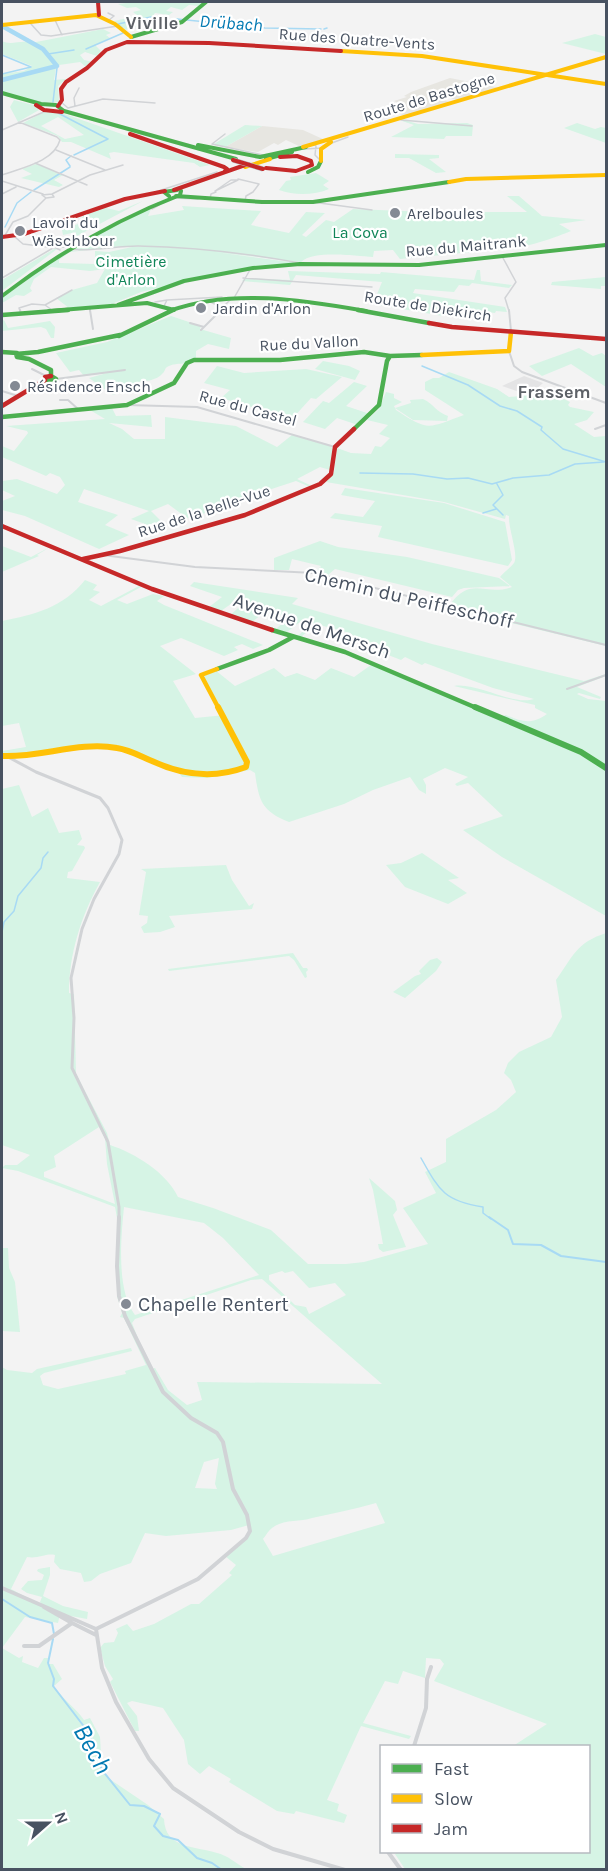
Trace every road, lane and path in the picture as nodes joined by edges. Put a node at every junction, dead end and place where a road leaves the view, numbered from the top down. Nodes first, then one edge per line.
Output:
1 (98, 2) edge
2 (206, 2) edge
3 (108, 13) dead end
4 (99, 15) junction
5 (55, 20) junction
6 (109, 20) junction
7 (31, 24) junction
8 (2, 25) edge
9 (118, 26) junction
10 (62, 35) junction
11 (127, 36) junction
12 (606, 58) edge
13 (549, 75) junction
14 (606, 84) edge
15 (79, 88) dead end
16 (2, 94) edge
17 (155, 103) dead end
18 (75, 106) junction
19 (51, 107) junction
20 (401, 120) junction
21 (19, 122) junction
22 (106, 124) junction
23 (472, 126) dead end
24 (2, 130) edge
25 (225, 134) dead end
26 (316, 146) junction
27 (306, 147) junction
28 (56, 150) junction
29 (35, 163) junction
30 (123, 165) dead end
31 (242, 167) junction
32 (264, 168) junction
33 (105, 170) junction
34 (225, 171) junction
35 (217, 172) dead end
36 (2, 174) edge
37 (606, 176) edge
38 (76, 180) junction
39 (2, 182) edge
40 (87, 185) dead end
41 (17, 186) junction
42 (172, 192) junction
43 (2, 194) edge
44 (44, 194) junction
45 (52, 194) junction
46 (46, 198) junction
47 (200, 198) junction
48 (210, 199) junction
49 (245, 201) junction
50 (311, 202) junction
51 (158, 203) dead end
52 (372, 210) dead end
53 (3, 237) edge
54 (15, 237) junction
55 (606, 245) edge
56 (63, 248) junction
57 (503, 258) junction
58 (301, 264) junction
59 (251, 268) junction
60 (2, 278) edge
61 (243, 278) junction
62 (372, 287) dead end
63 (72, 290) dead end
64 (2, 294) edge
65 (221, 298) junction
66 (246, 298) junction
67 (232, 299) junction
68 (208, 301) junction
69 (155, 302) dead end
70 (45, 305) junction
71 (118, 306) junction
72 (90, 308) junction
73 (173, 308) junction
74 (222, 308) junction
75 (52, 310) junction
76 (21, 313) junction
77 (2, 315) edge
78 (190, 323) dead end
79 (93, 329) dead end
80 (511, 332) junction
81 (606, 339) edge
82 (509, 351) junction
83 (3, 352) edge
84 (24, 356) junction
85 (390, 356) junction
86 (32, 369) dead end
87 (125, 370) dead end
88 (49, 378) junction
89 (2, 391) edge
90 (18, 396) junction
91 (60, 400) dead end
92 (606, 403) edge
93 (127, 405) junction
94 (2, 406) edge
95 (80, 410) junction
96 (2, 417) edge
97 (606, 426) edge
98 (595, 429) dead end
99 (335, 447) junction
100 (2, 526) edge
101 (103, 555) junction
102 (83, 559) junction
103 (293, 637) junction
104 (606, 645) edge
105 (606, 675) edge
106 (567, 689) dead end
107 (2, 756) edge
108 (10, 758) junction
109 (606, 768) edge
110 (2, 1588) edge
111 (44, 1607) junction
112 (72, 1623) junction
113 (96, 1632) junction
114 (24, 1646) dead end
115 (431, 1667) dead end
116 (414, 1745) edge
117 (389, 1853) edge
118 (345, 1869) edge
119 (401, 1869) edge

1 - 4 main road
2 - 11 main road
3 - 6 street
4 - 5 main road
4 - 6 main road
5 - 7 main road
5 - 10 street
6 - 9 main road
7 - 8 main road
7 - 10 street
9 - 10 street
9 - 11 main road
11 - 13 main road, Rue des Quatre-Vents
11 - 19 main road
12 - 13 main road, Route de Bastogne
13 - 14 main road, Rue des Quatre-Vents
13 - 20 main road, Route de Bastogne
13 - 26 main road, Route de Bastogne
15 - 18 street
16 - 19 main road
17 - 18 street
18 - 19 street
19 - 21 street
19 - 22 main road
20 - 23 street
20 - 26 main road, Route de Bastogne
21 - 24 street
21 - 28 street
22 - 27 main road
22 - 32 main road, bridge
22 - 34 main road
25 - 26 street, Route de Bastogne
26 - 27 main road, Route de Bastogne
26 - 31 main road, Route de Bastogne
26 - 32 main road
27 - 34 main road, Route de Bastogne
28 - 29 street
28 - 33 street
29 - 36 street
29 - 38 street
30 - 33 street
31 - 32 main road
31 - 42 main road, Route de Bastogne
33 - 38 street
34 - 42 main road, Route de Bastogne
35 - 42 street
37 - 50 main road
38 - 40 street
38 - 45 street
39 - 41 street
41 - 43 street
41 - 44 street
42 - 47 main road
42 - 54 main road
42 - 56 main road
44 - 45 street
44 - 46 street
45 - 46 street
46 - 53 street
47 - 48 main road
47 - 51 street
48 - 49 main road
48 - 49 street
49 - 50 main road
50 - 52 street
53 - 54 main road
54 - 56 street
55 - 57 main road, Rue du Maitrank
56 - 58 street
56 - 60 street
56 - 64 main road
57 - 58 main road, Rue du Maitrank
57 - 80 street
58 - 59 main road, Rue du Maitrank
59 - 61 street
59 - 71 main road, Rue du Maitrank
61 - 62 street
61 - 67 street
63 - 70 street
65 - 67 main road
65 - 68 main road
65 - 73 street
66 - 67 main road
66 - 68 main road
66 - 80 main road, Route de Diekirch
67 - 74 street
68 - 73 main road
68 - 74 street
69 - 73 street
70 - 75 street
70 - 76 street
71 - 72 main road
71 - 73 main road
72 - 75 main road
72 - 79 street
73 - 84 main road
74 - 78 street
75 - 76 main road
76 - 77 main road
80 - 81 main road, Route de Diekirch
80 - 82 main road
82 - 85 main road, Rue du Vallon
82 - 92 street
83 - 84 main road
84 - 88 main road
85 - 93 main road, Rue du Vallon
85 - 99 main road
86 - 88 street
87 - 88 street
88 - 90 main road
89 - 90 street
90 - 94 main road
91 - 95 street
93 - 95 main road, Rue du Castel
93 - 99 street, Rue du Castel
95 - 96 main road, Rue du Castel
97 - 98 street
99 - 101 main road, Rue de la Belle-Vue
100 - 102 main road, Avenue de Mersch
101 - 102 main road, Rue de la Belle-Vue
101 - 104 street, Chemin du Peiffeschoff
102 - 103 main road, Avenue de Mersch
103 - 108 main road
103 - 109 main road, Avenue de Mersch
105 - 106 street
107 - 108 main road
108 - 113 street
110 - 111 street
111 - 112 street
111 - 113 street
112 - 113 street
112 - 114 street
113 - 118 street
115 - 116 street
117 - 119 street

